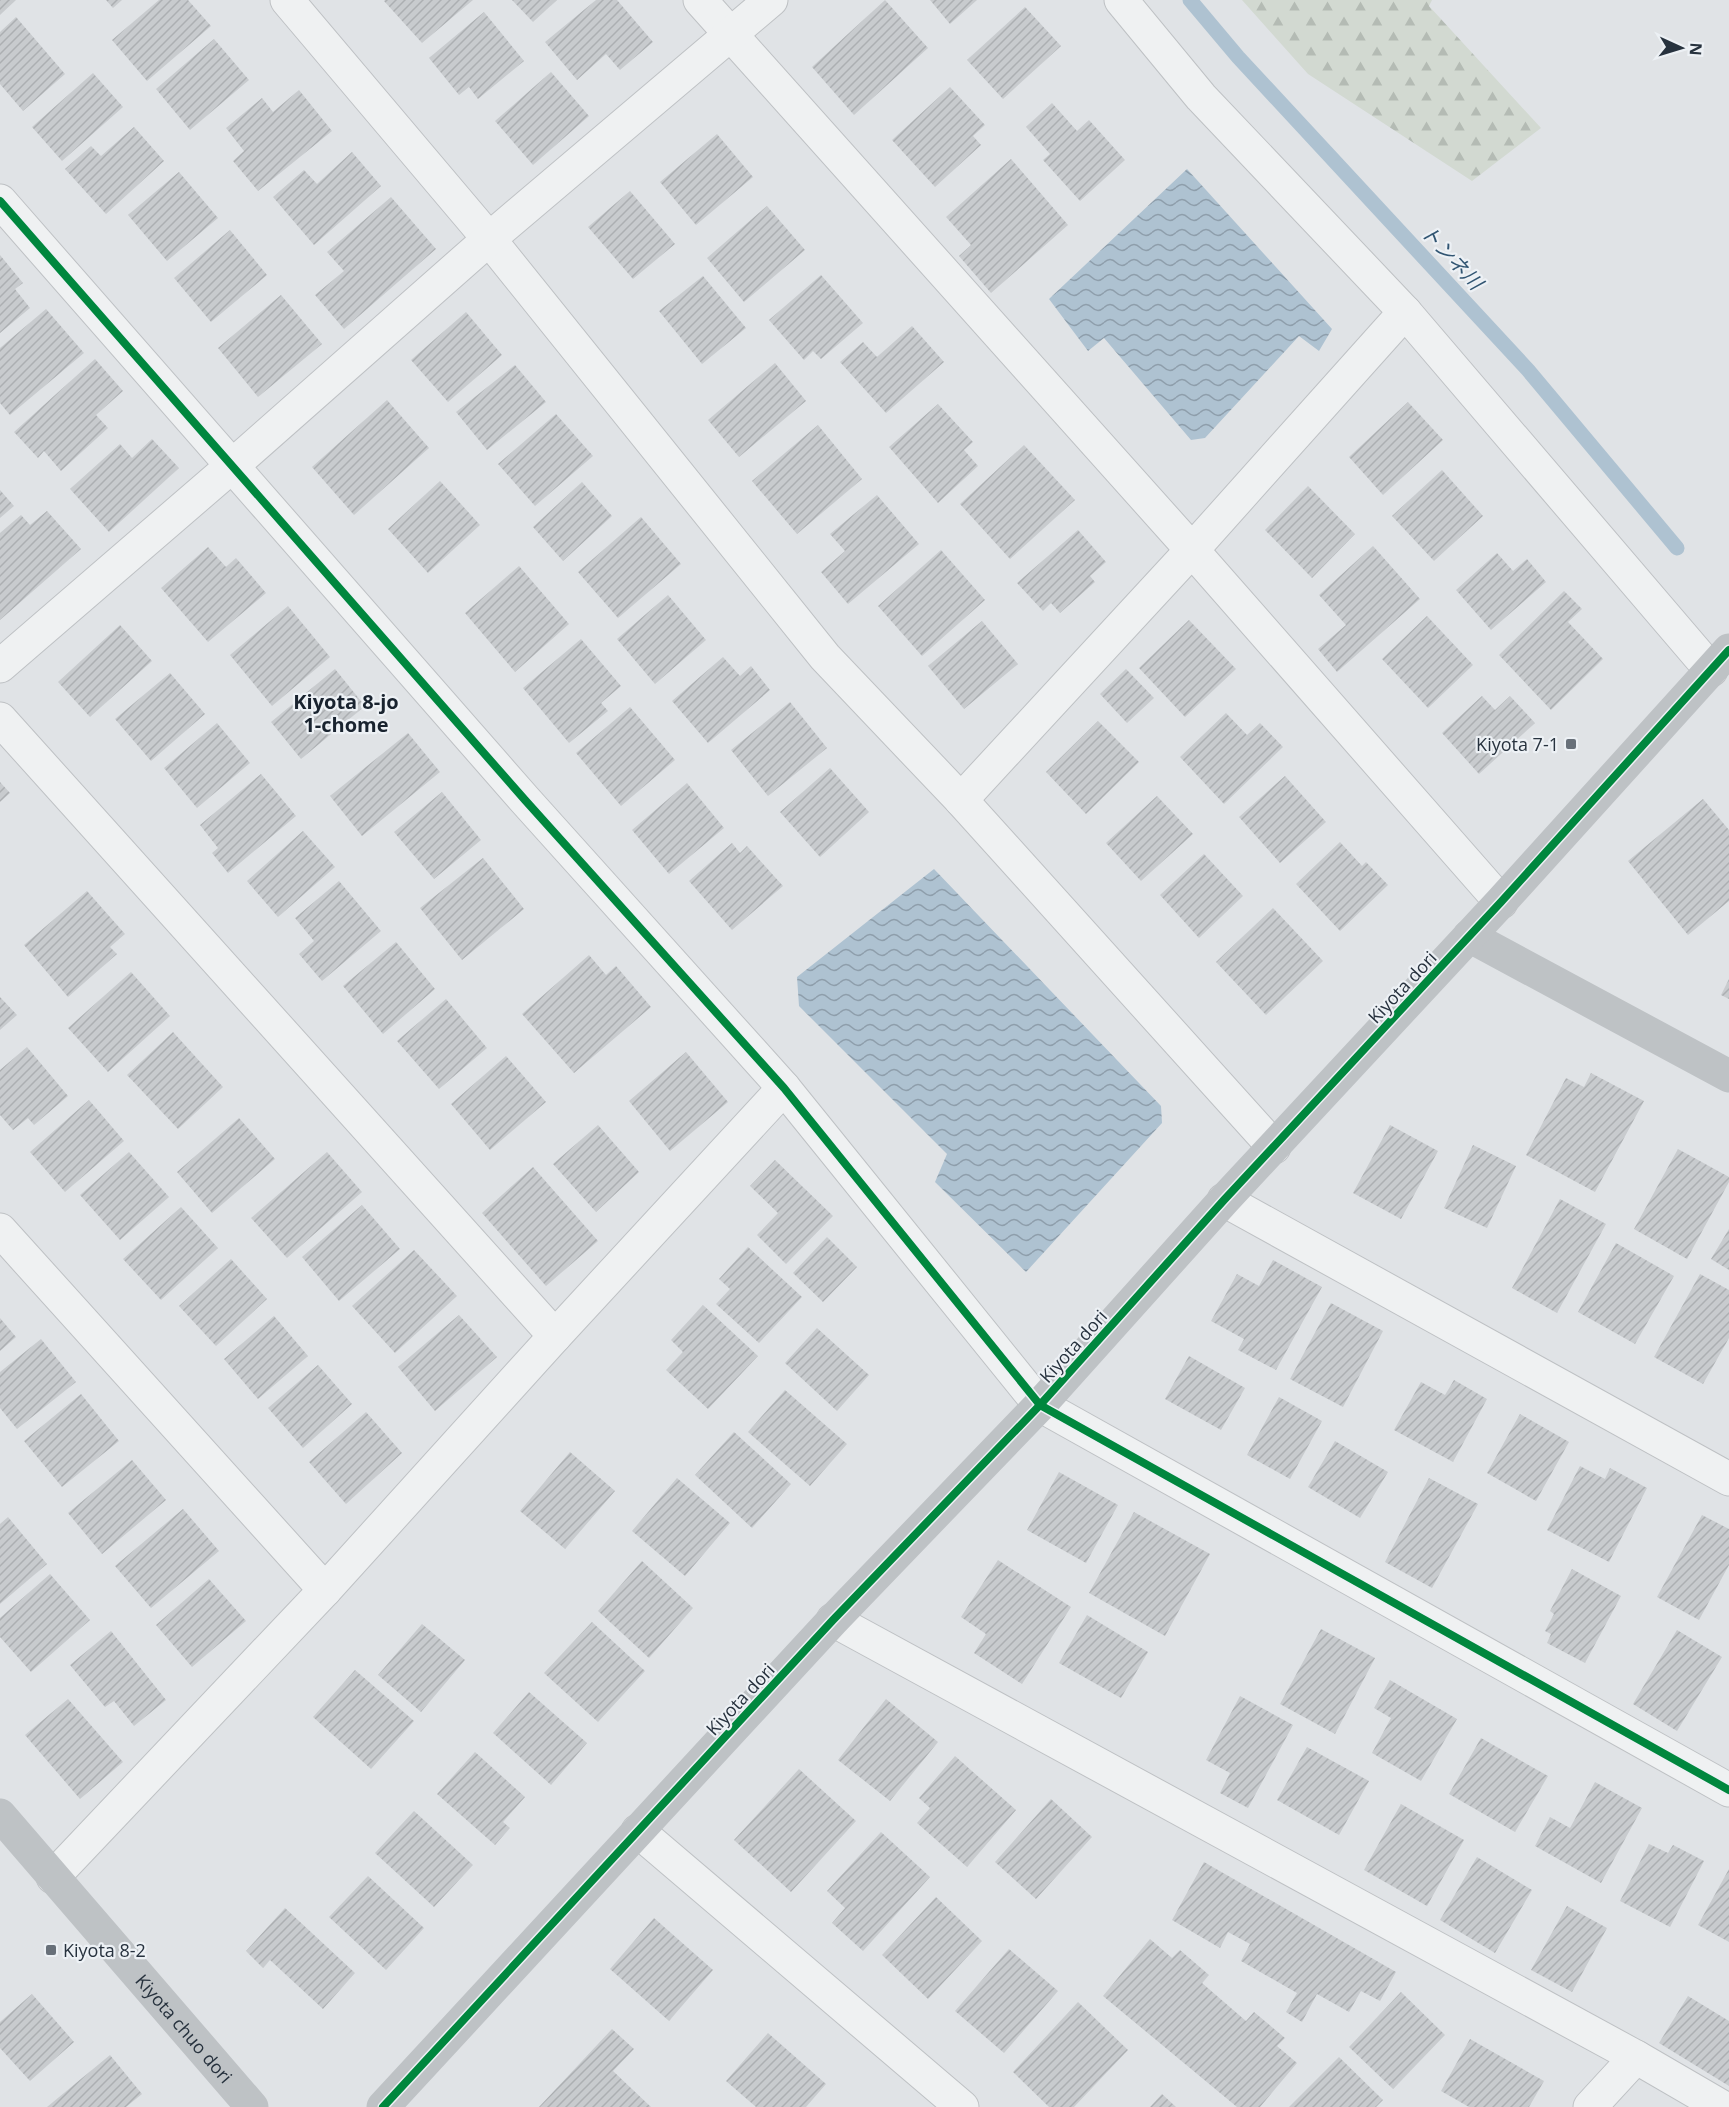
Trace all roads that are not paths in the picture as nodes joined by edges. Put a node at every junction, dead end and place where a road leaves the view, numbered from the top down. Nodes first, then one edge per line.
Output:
1 (287, 0) edge
2 (700, 0) edge
3 (771, 0) edge
4 (1121, 0) edge
5 (732, 34) junction
6 (0, 201) edge
7 (489, 239) junction
8 (1405, 312) junction
9 (232, 466) junction
10 (1192, 550) junction
11 (1720, 660) edge
12 (0, 666) edge
13 (0, 719) edge
14 (961, 800) junction
15 (1501, 902) junction
16 (1469, 936) junction
17 (1729, 1076) edge
18 (784, 1088) junction
19 (1274, 1147) junction
20 (1224, 1200) junction
21 (0, 1230) edge
22 (555, 1336) junction
23 (1040, 1405) junction
24 (1729, 1479) edge
25 (325, 1590) junction
26 (833, 1620) junction
27 (1729, 1790) edge
28 (0, 1815) edge
29 (638, 1831) junction
30 (53, 1877) junction
31 (1636, 2057) junction
32 (252, 2107) edge
33 (383, 2107) edge
34 (962, 2107) edge
35 (1590, 2107) edge
36 (1722, 2107) edge

1 - 7 street
2 - 5 street
3 - 5 street
4 - 8 street
5 - 7 street
5 - 10 street
6 - 9 street
7 - 9 street
7 - 14 street
8 - 10 street
8 - 11 street
9 - 12 street
9 - 18 street
10 - 14 street
10 - 15 street
11 - 15 street, Kiyota dori
13 - 22 street
14 - 19 street
15 - 16 street, Kiyota dori
16 - 17 street
16 - 19 street, Kiyota dori
18 - 22 street
18 - 23 street
19 - 20 street, Kiyota dori
20 - 23 street, Kiyota dori
20 - 24 street
21 - 25 street
22 - 25 street
23 - 26 street, Kiyota dori
23 - 27 street
25 - 30 street
26 - 29 street, Kiyota dori
26 - 31 street
28 - 30 street, Kiyota chuo dori
29 - 33 street, Kiyota dori
29 - 34 street
30 - 32 street, Kiyota chuo dori
31 - 35 street
31 - 36 street

